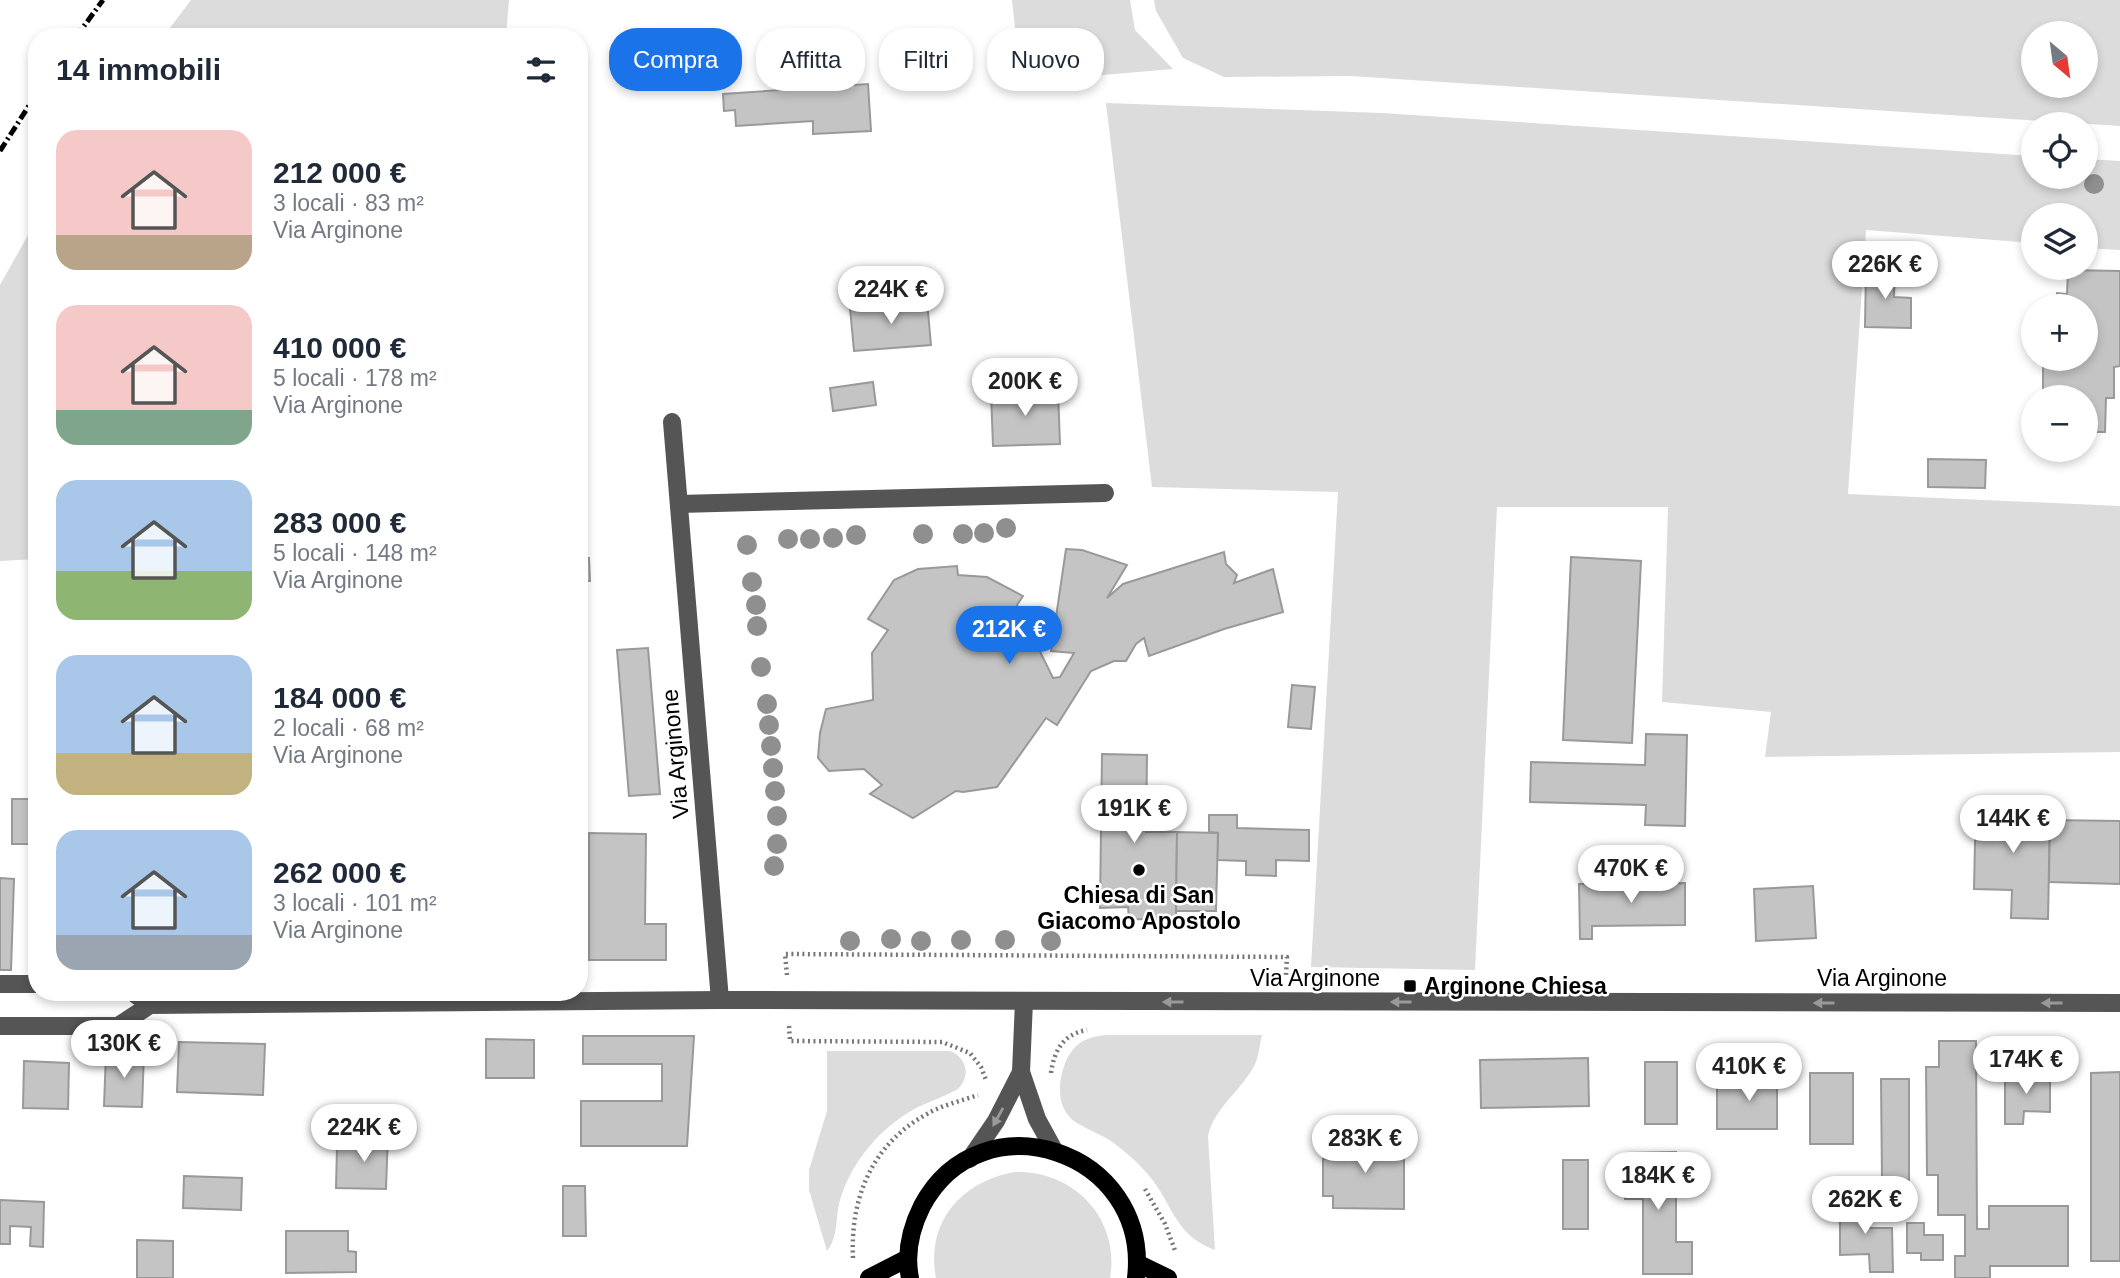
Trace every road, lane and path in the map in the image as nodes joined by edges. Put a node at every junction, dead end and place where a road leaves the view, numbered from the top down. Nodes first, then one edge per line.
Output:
1 (671, 422) dead end
2 (1105, 493) dead end
3 (678, 504) junction
4 (1286, 982) dead end
5 (0, 984) edge
6 (28, 984) edge
7 (787, 992) junction
8 (588, 1000) edge
9 (720, 1000) junction
10 (147, 1001) edge
11 (1024, 1001) junction
12 (2120, 1003) edge
13 (0, 1026) edge
14 (1096, 1028) dead end
15 (1021, 1072) junction
16 (1051, 1077) dead end
17 (1054, 1150) junction
18 (970, 1159) junction
19 (1142, 1184) dead end
20 (1177, 1250) dead end
21 (908, 1258) junction
22 (853, 1262) dead end
23 (1136, 1271) edge
24 (869, 1278) edge
25 (910, 1278) edge
26 (1168, 1278) edge

1 - 3 street, Via Arginone
2 - 3 street
3 - 9 street, Via Arginone
4 - 7 path
5 - 6 street
7 - 9 street, Via Arginone
7 - 11 street, Via Arginone
7 - 22 path
8 - 9 street, Via Arginone
10 - 13 street
12 -> 11 street, Via Arginone
11 - 15 street
14 - 16 path
15 - 17 street
15 -> 18 street
17 - 18 main road
17 - 23 main road
18 - 21 main road
19 - 20 path
21 - 24 main road
21 - 25 main road
23 - 26 main road

